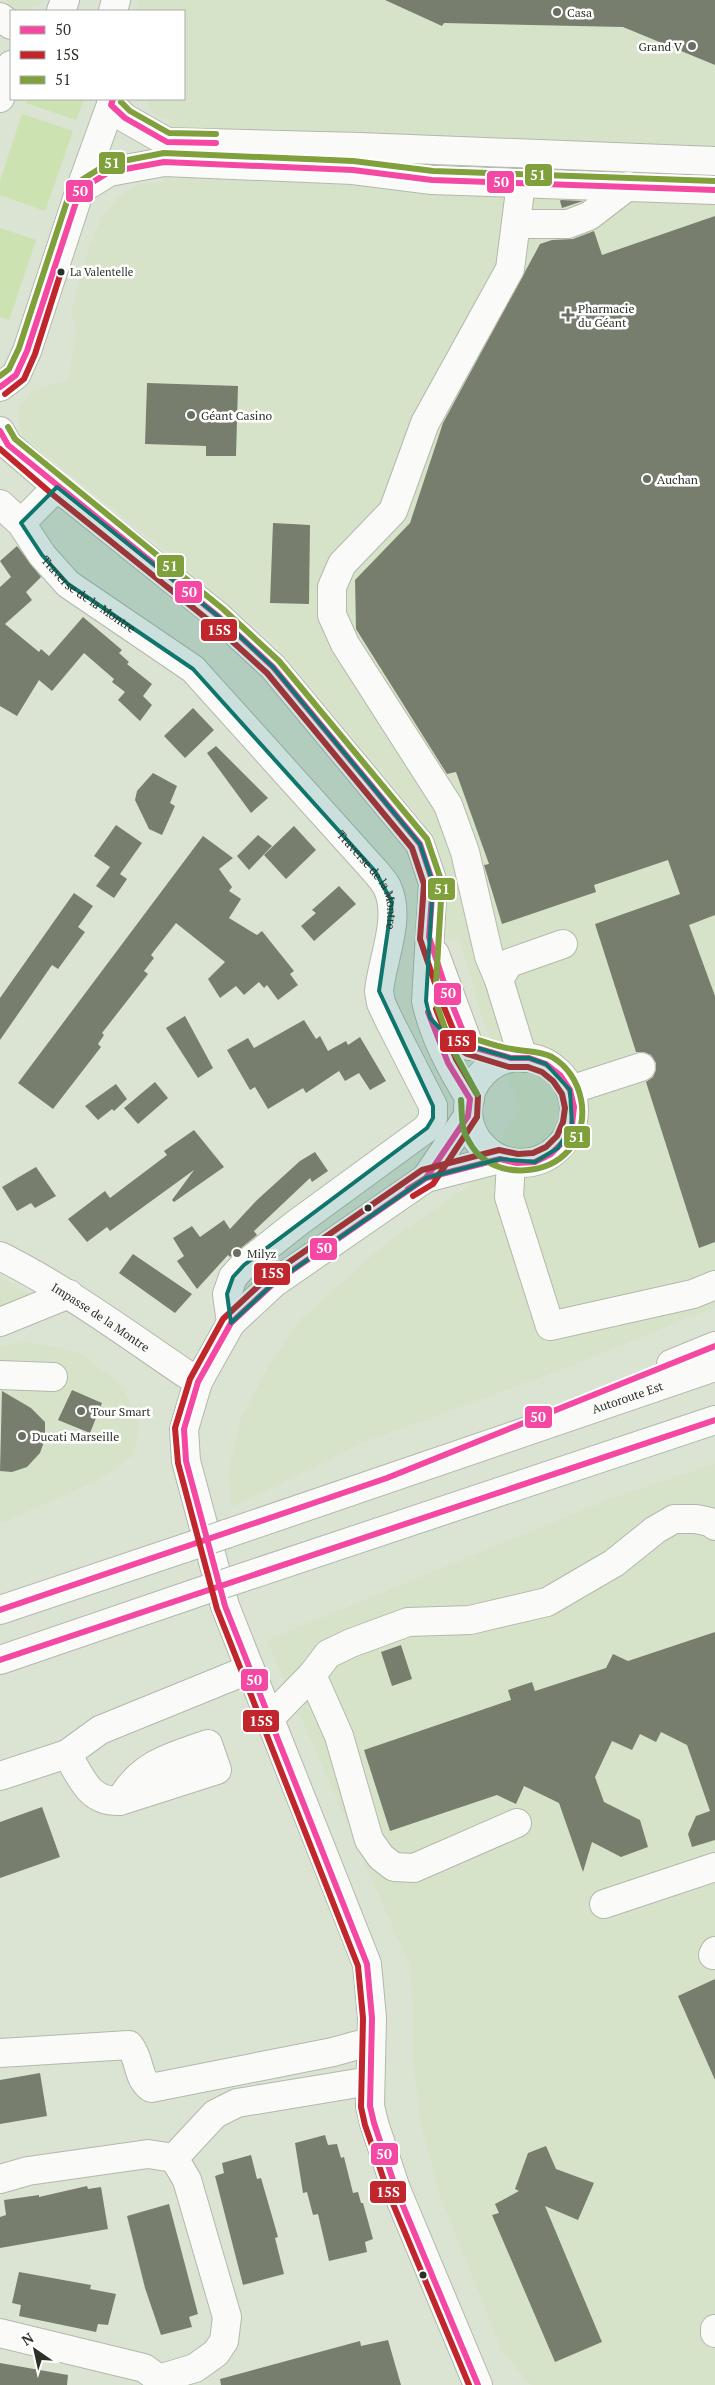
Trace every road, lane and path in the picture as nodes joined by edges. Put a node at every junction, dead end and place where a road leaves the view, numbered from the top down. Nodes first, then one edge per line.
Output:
1 (112, 102) edge
2 (715, 161) edge
3 (521, 183) junction
4 (80, 190) junction
5 (715, 190) edge
6 (619, 193) junction
7 (516, 224) junction
8 (0, 387) edge
9 (0, 431) edge
10 (57, 487) junction
11 (0, 504) edge
12 (21, 523) junction
13 (429, 937) junction
14 (562, 944) dead end
15 (499, 980) junction
16 (430, 1018) junction
17 (469, 1046) junction
18 (517, 1058) junction
19 (641, 1067) dead end
20 (570, 1090) junction
21 (469, 1107) junction
22 (505, 1161) junction
23 (426, 1178) junction
24 (0, 1256) edge
25 (715, 1285) edge
26 (69, 1294) junction
27 (0, 1322) edge
28 (230, 1323) junction
29 (715, 1346) edge
30 (715, 1367) edge
31 (0, 1375) edge
32 (52, 1377) dead end
33 (198, 1382) junction
34 (715, 1420) edge
35 (386, 1478) junction
36 (715, 1526) edge
37 (0, 1610) edge
38 (0, 1660) edge
39 (250, 1669) junction
40 (312, 1675) junction
41 (269, 1719) junction
42 (67, 1754) junction
43 (0, 1776) edge
44 (120, 1801) dead end
45 (516, 1823) dead end
46 (715, 1867) edge
47 (604, 1904) dead end
48 (358, 2045) dead end
49 (0, 2053) edge
50 (370, 2081) junction
51 (174, 2158) junction
52 (0, 2179) edge
53 (715, 2329) edge
54 (715, 2333) edge
55 (0, 2334) edge
56 (478, 2381) edge
57 (160, 2382) edge

1 - 2 main road
1 - 4 main road
3 - 4 main road
3 - 6 main road
3 - 7 main road
4 - 8 main road
5 - 6 main road
6 - 7 main road
7 - 15 main road
9 - 10 main road
10 - 12 main road
10 - 13 main road
11 - 12 main road, Traverse de la Montre
12 - 28 main road, Traverse de la Montre
13 - 16 main road
13 - 17 main road
14 - 15 main road
15 - 18 main road
16 - 17 main road
16 - 21 main road
17 - 18 main road
18 - 20 main road
18 - 21 main road
19 - 20 main road
20 - 22 main road
21 - 22 main road
21 - 23 main road
22 - 23 main road
22 - 25 main road
23 - 28 main road
24 - 26 main road, Impasse de la Montre
26 - 27 main road
26 - 33 main road, Impasse de la Montre
28 - 33 main road
29 - 35 main road
30 - 35 main road, Autoroute Est
31 - 32 main road
33 - 39 main road
34 - 38 main road, bridge
35 - 37 main road, Autoroute Est, bridge
36 - 40 main road
39 - 41 main road
39 - 42 main road
40 - 41 main road
40 - 45 main road
41 - 50 main road
42 - 43 main road
42 - 44 main road
46 - 47 main road
48 - 49 main road
50 - 51 main road
50 - 56 main road
51 - 52 main road
51 - 57 main road
53 - 54 main road
55 - 57 main road

